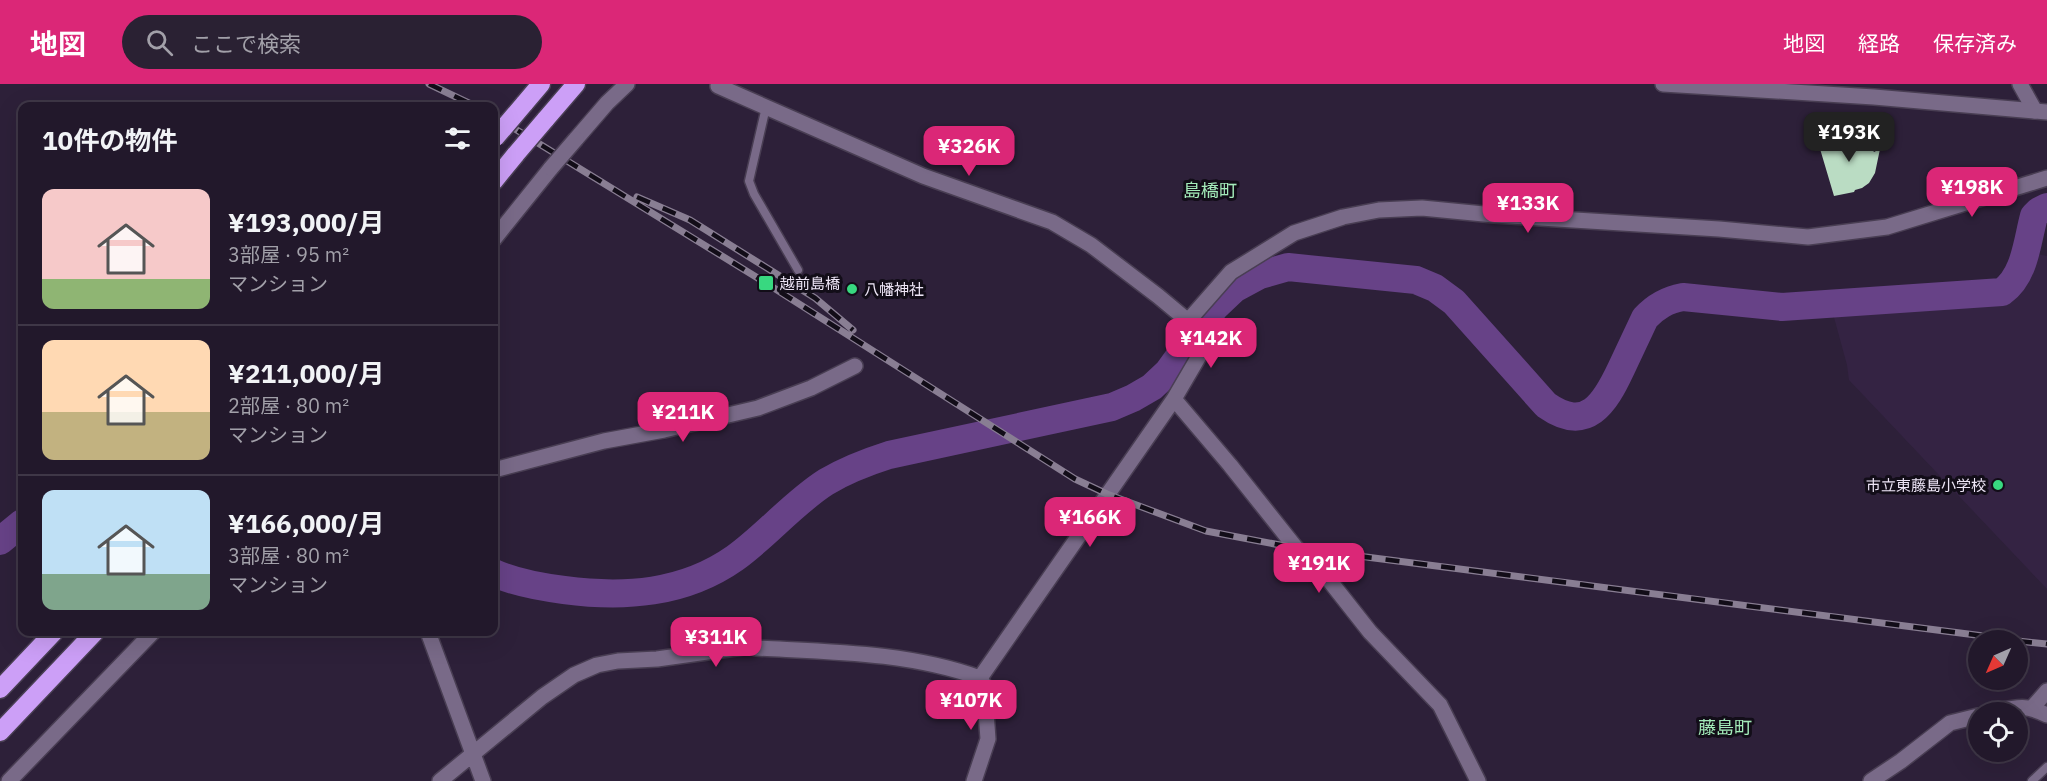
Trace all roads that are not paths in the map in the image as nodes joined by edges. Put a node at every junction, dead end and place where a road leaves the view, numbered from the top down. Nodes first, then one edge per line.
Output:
1 (541, 84) edge
2 (576, 84) edge
3 (627, 84) edge
4 (1662, 84) edge
5 (2020, 84) edge
6 (718, 86) dead end
7 (766, 107) junction
8 (2041, 111) edge
9 (498, 134) edge
10 (498, 176) edge
11 (2047, 178) edge
12 (498, 234) edge
13 (798, 270) dead end
14 (1194, 329) junction
15 (855, 366) dead end
16 (1174, 399) junction
17 (498, 469) edge
18 (50, 636) edge
19 (91, 636) edge
20 (149, 636) edge
21 (429, 636) edge
22 (980, 678) junction
23 (0, 689) edge
24 (2047, 691) edge
25 (2028, 707) edge
26 (2032, 708) junction
27 (2047, 715) edge
28 (1968, 718) edge
29 (0, 732) edge
30 (473, 753) junction
31 (2047, 767) edge
32 (9, 781) edge
33 (440, 781) edge
34 (483, 781) edge
35 (974, 781) edge
36 (1478, 781) edge
37 (1871, 781) edge
38 (2032, 781) edge

1 - 9 highway, bridge
2 - 10 highway, bridge
3 - 12 street, bridge
4 - 8 street
5 - 8 street
6 - 7 street
7 - 13 lane
7 - 14 street
11 - 14 street
14 - 16 street
15 - 17 street
16 - 22 street
16 - 36 street
18 - 23 highway
19 - 29 highway
20 - 32 street
21 - 30 street
22 - 30 street
22 - 35 street
24 - 26 street
25 - 26 street
26 - 27 street
28 - 37 street
30 - 33 street
30 - 34 street
31 - 38 lane

